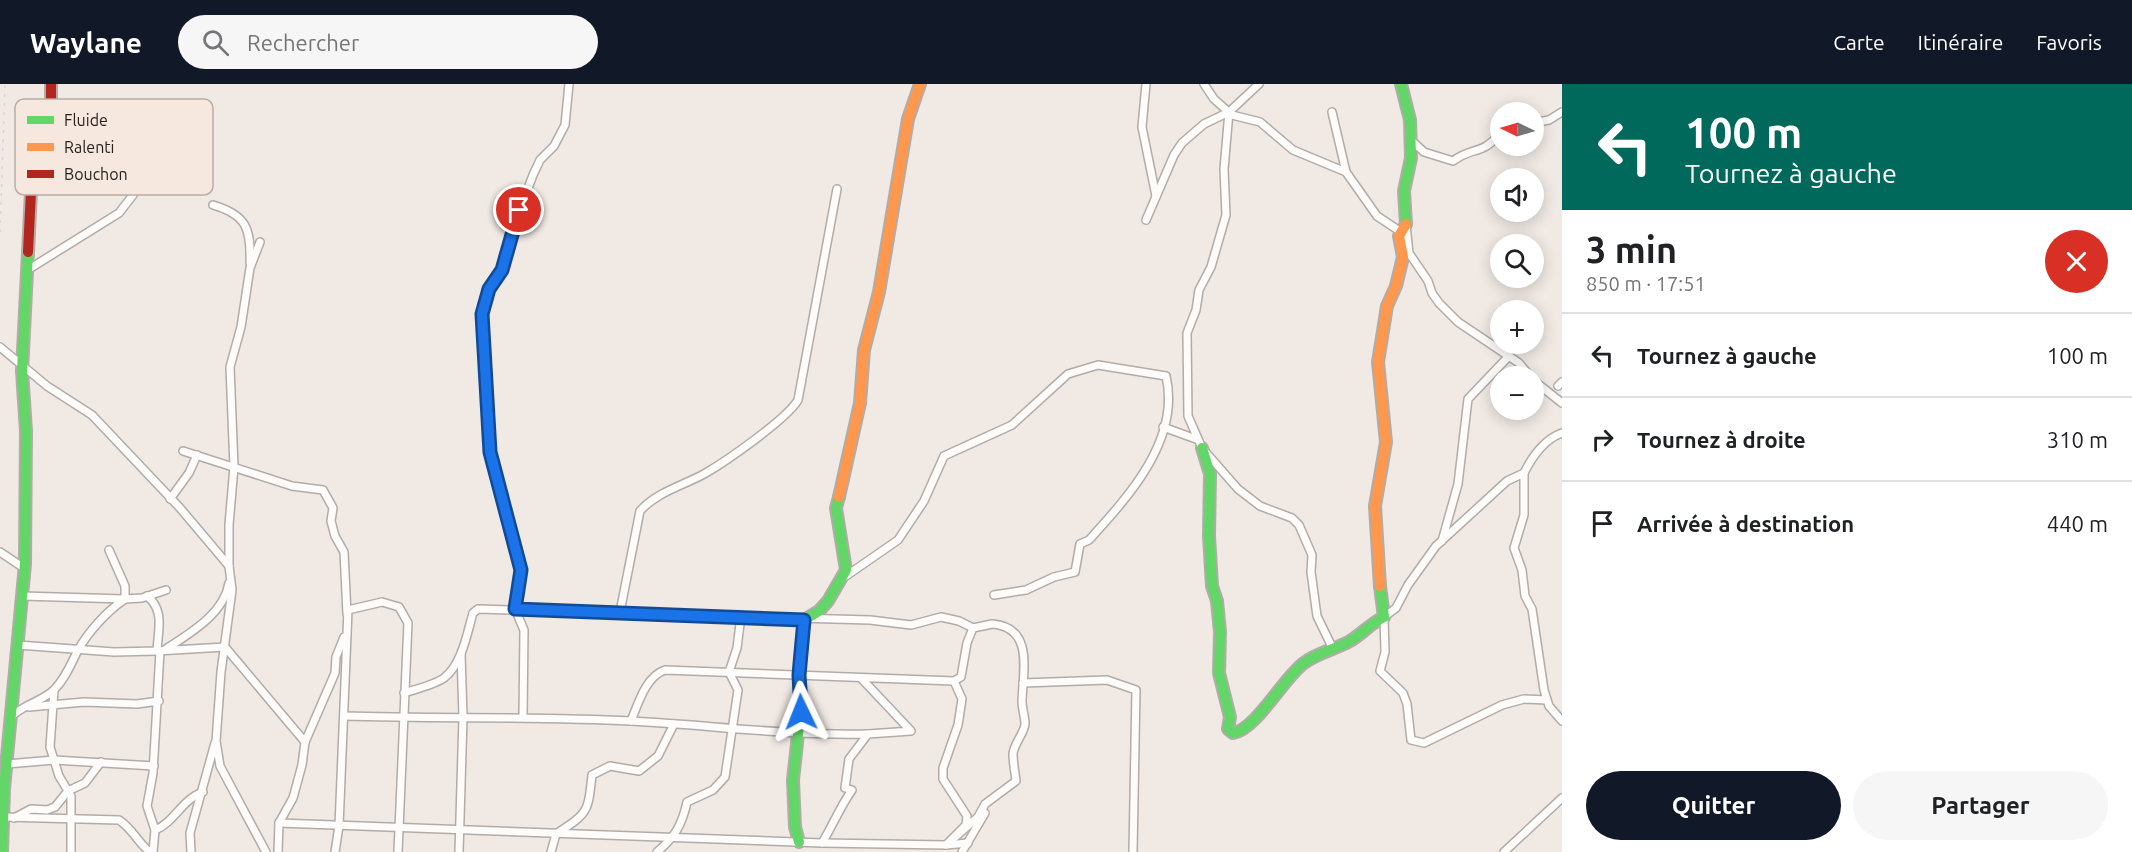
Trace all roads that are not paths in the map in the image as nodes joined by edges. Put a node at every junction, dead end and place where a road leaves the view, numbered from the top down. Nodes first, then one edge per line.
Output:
1 (569, 84) edge
2 (920, 84) edge
3 (1146, 84) edge
4 (1204, 84) edge
5 (1259, 84) edge
6 (1401, 84) edge
7 (1229, 112) junction
8 (1332, 112) dead end
9 (1562, 112) edge
10 (1544, 121) edge
11 (1411, 140) junction
12 (1490, 143) edge
13 (1346, 172) junction
14 (837, 189) dead end
15 (31, 195) edge
16 (134, 195) dead end
17 (1156, 196) junction
18 (213, 205) dead end
19 (1146, 220) dead end
20 (1403, 228) junction
21 (260, 242) dead end
22 (250, 268) junction
23 (29, 269) junction
24 (0, 346) edge
25 (1509, 356) junction
26 (22, 364) junction
27 (1522, 366) edge
28 (1544, 389) edge
29 (1562, 403) edge
30 (1162, 427) junction
31 (1562, 433) edge
32 (1199, 444) junction
33 (183, 451) dead end
34 (197, 455) junction
35 (234, 467) junction
36 (1524, 473) junction
37 (170, 499) junction
38 (1442, 541) junction
39 (109, 550) dead end
40 (0, 552) edge
41 (228, 566) junction
42 (24, 568) junction
43 (230, 576) junction
44 (842, 580) junction
45 (166, 590) dead end
46 (22, 596) junction
47 (147, 596) junction
48 (994, 596) dead end
49 (125, 599) junction
50 (515, 609) junction
51 (348, 610) junction
52 (620, 612) junction
53 (741, 616) junction
54 (1384, 617) junction
55 (804, 620) junction
56 (973, 628) junction
57 (18, 645) junction
58 (225, 647) junction
59 (1332, 647) junction
60 (80, 648) junction
61 (160, 651) junction
62 (461, 653) junction
63 (729, 672) junction
64 (799, 675) junction
65 (861, 678) junction
66 (954, 681) junction
67 (1023, 682) junction
68 (54, 690) junction
69 (404, 693) junction
70 (1547, 700) junction
71 (159, 701) junction
72 (53, 705) junction
73 (29, 707) junction
74 (344, 716) junction
75 (11, 717) junction
76 (464, 717) junction
77 (524, 717) junction
78 (404, 718) junction
79 (631, 721) junction
80 (1562, 721) edge
81 (674, 724) junction
82 (734, 730) junction
83 (796, 732) junction
84 (868, 734) junction
85 (216, 741) junction
86 (305, 742) junction
87 (54, 760) junction
88 (101, 762) junction
89 (7, 764) junction
90 (154, 766) junction
91 (68, 791) junction
92 (203, 792) junction
93 (1562, 798) edge
94 (991, 800) junction
95 (1550, 809) junction
96 (1562, 810) edge
97 (9, 818) junction
98 (72, 819) junction
99 (279, 823) junction
100 (339, 826) junction
101 (398, 828) junction
102 (155, 830) junction
103 (460, 830) junction
104 (556, 834) junction
105 (672, 838) junction
106 (799, 842) junction
107 (822, 843) junction
108 (968, 843) junction
109 (946, 845) junction
110 (2, 852) edge
111 (71, 852) edge
112 (152, 852) edge
113 (191, 852) edge
114 (266, 852) edge
115 (278, 852) edge
116 (335, 852) edge
117 (398, 852) edge
118 (459, 852) edge
119 (551, 852) edge
120 (657, 852) edge
121 (962, 852) edge
122 (1133, 852) edge
123 (1503, 852) edge

1 - 50 street
2 - 44 street
3 - 17 street
4 - 7 street
5 - 7 street
6 - 11 street
7 - 13 street
7 - 17 street
7 - 32 street
8 - 13 street
9 - 10 street
11 - 12 street
11 - 20 street
13 - 20 street
14 - 52 street
15 - 23 street
16 - 23 street
17 - 19 street
18 - 22 street
20 - 25 street
20 - 54 street
21 - 22 street
22 - 35 street
23 - 26 street
24 - 26 street
25 - 27 street
25 - 38 street
26 - 37 street
26 - 42 street
28 - 29 street
30 - 32 street
30 - 44 street
30 - 48 street
31 - 36 street
32 - 59 street
32 - 59 street
33 - 34 street
34 - 35 street
34 - 37 street
35 - 41 street
35 - 51 street
36 - 38 street
36 - 70 street
37 - 41 street
38 - 54 street
39 - 49 street
40 - 42 street
41 - 43 street
42 - 46 street
43 - 58 street
43 - 61 street
44 - 55 street
45 - 47 street
46 - 49 street
46 - 57 street
47 - 49 street
47 - 61 street
49 - 60 street
50 - 52 street
50 - 62 street
50 - 77 street
51 - 69 street
51 - 74 street
51 - 86 street
52 - 53 street
53 - 55 street
53 - 63 street
54 - 59 street
54 - 70 street
55 - 56 street
55 - 64 street
56 - 66 street
56 - 67 street
57 - 60 street
57 - 75 street
58 - 61 street
58 - 85 street
58 - 86 street
60 - 61 street
60 - 68 street
61 - 71 street
62 - 69 street
62 - 76 street
63 - 64 street
63 - 79 street
63 - 82 street
64 - 65 street
64 - 83 street
65 - 66 street
65 - 84 street
66 - 109 street
67 - 94 street
67 - 122 street
68 - 72 street
68 - 73 street
69 - 78 street
70 - 80 street
71 - 72 street
71 - 90 street
72 - 73 street
72 - 87 street
73 - 75 street
74 - 78 street
74 - 100 street
75 - 89 street
76 - 77 street
76 - 78 street
76 - 103 street
77 - 79 street
78 - 101 street
79 - 81 street
81 - 82 street
81 - 104 street
82 - 83 street
82 - 105 street
83 - 84 street
83 - 106 street
84 - 107 street
85 - 92 street
85 - 114 street
86 - 99 street
87 - 88 street
87 - 89 street
87 - 91 street
88 - 90 street
88 - 91 street
89 - 97 street
90 - 102 street
91 - 97 street
91 - 98 street
92 - 102 street
92 - 113 street
93 - 95 street
94 - 108 street
94 - 109 street
95 - 96 street
95 - 123 street
97 - 98 street
97 - 110 street
98 - 111 street
98 - 112 street
99 - 100 street
99 - 115 street
100 - 101 street
100 - 116 street
101 - 103 street
101 - 117 street
102 - 112 street
103 - 104 street
103 - 118 street
104 - 105 street
104 - 119 street
105 - 106 street
105 - 120 street
106 - 107 street
107 - 109 street
108 - 109 street
108 - 121 street

